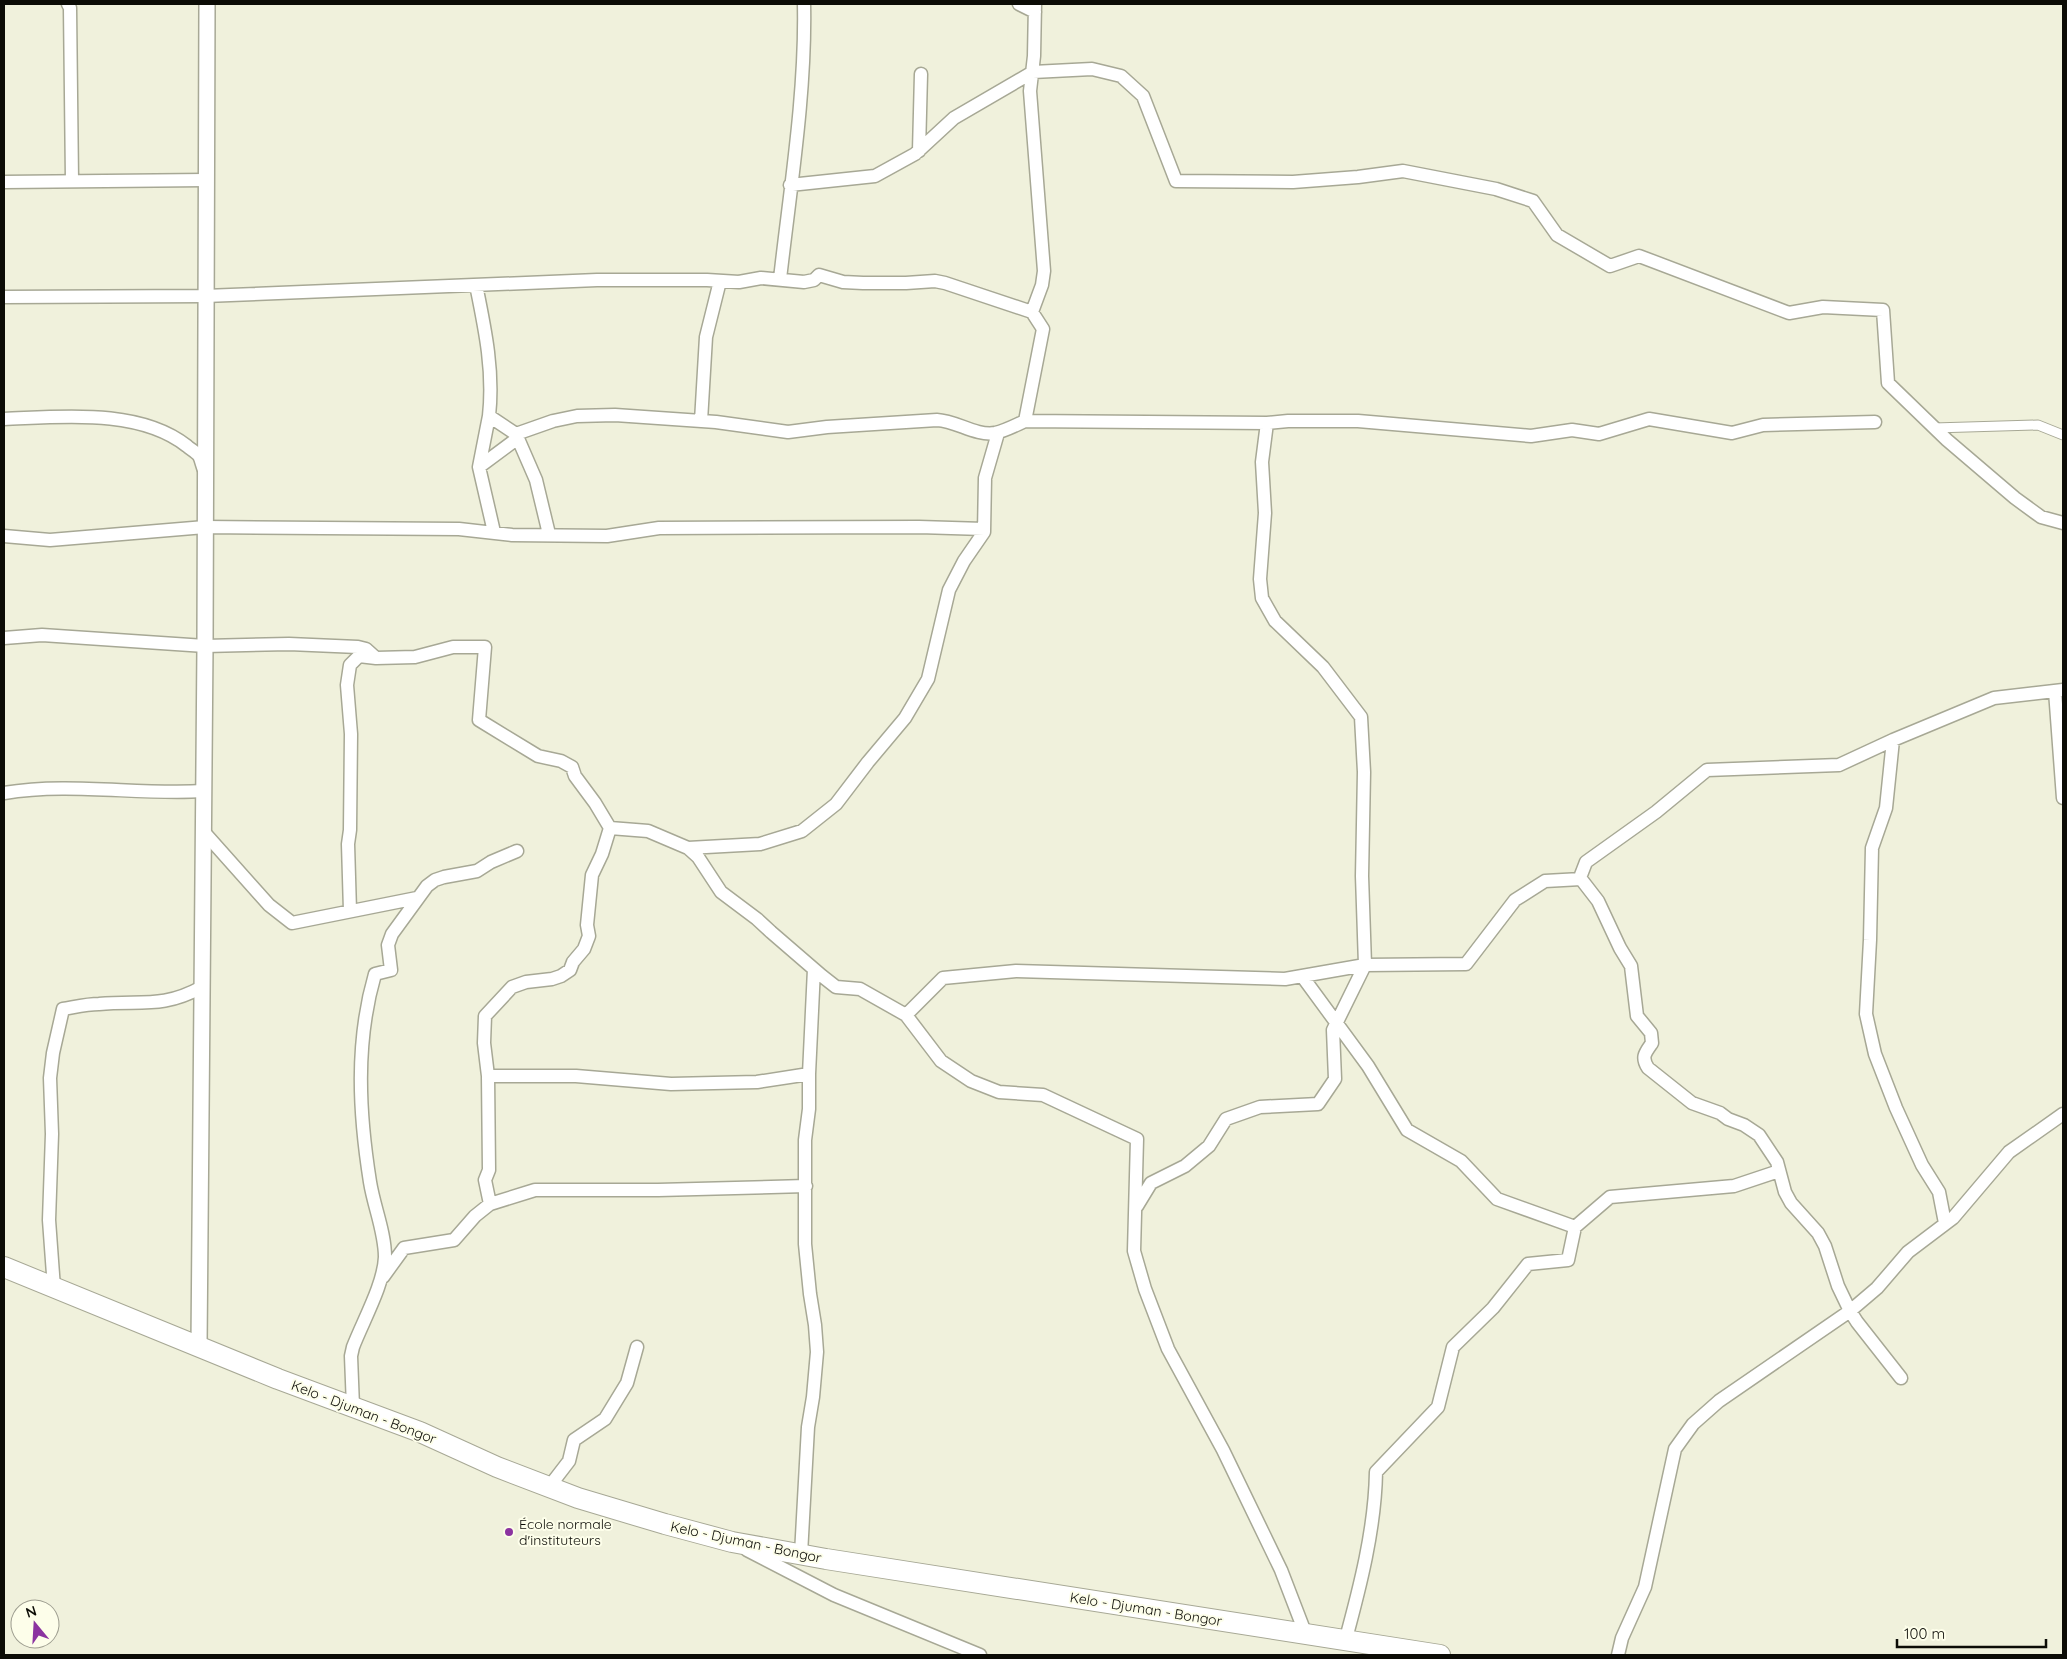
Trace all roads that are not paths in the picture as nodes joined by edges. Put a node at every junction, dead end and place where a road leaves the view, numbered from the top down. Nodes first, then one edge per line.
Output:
1 (68, 4) edge
2 (206, 4) edge
3 (804, 4) edge
4 (1018, 4) edge
5 (1035, 8) edge
6 (1033, 72) junction
7 (921, 74) dead end
8 (919, 151) junction
9 (206, 180) junction
10 (72, 181) junction
11 (4, 182) edge
12 (790, 185) junction
13 (780, 279) junction
14 (720, 281) junction
15 (476, 285) junction
16 (205, 296) junction
17 (4, 298) edge
18 (1032, 312) junction
19 (489, 416) junction
20 (4, 419) edge
21 (701, 421) junction
22 (1025, 421) junction
23 (1875, 422) dead end
24 (1268, 423) junction
25 (1934, 428) junction
26 (998, 433) junction
27 (2063, 435) edge
28 (517, 436) junction
29 (480, 467) junction
30 (205, 473) junction
31 (2063, 523) edge
32 (205, 527) junction
33 (984, 529) junction
34 (494, 532) junction
35 (549, 534) junction
36 (4, 536) edge
37 (4, 638) edge
38 (205, 646) junction
39 (376, 658) junction
40 (2059, 690) edge
41 (1893, 740) junction
42 (204, 791) junction
43 (4, 793) edge
44 (2063, 798) edge
45 (610, 828) junction
46 (203, 831) junction
47 (688, 848) junction
48 (517, 851) dead end
49 (1580, 875) dead end
50 (417, 898) junction
51 (350, 911) junction
52 (1365, 965) junction
53 (814, 969) junction
54 (1302, 976) junction
55 (202, 987) junction
56 (906, 1015) junction
57 (1337, 1022) junction
58 (809, 1074) junction
59 (488, 1076) junction
60 (2063, 1114) edge
61 (1779, 1171) junction
62 (806, 1186) junction
63 (490, 1204) junction
64 (1135, 1208) junction
65 (1945, 1224) junction
66 (1575, 1227) junction
67 (4, 1267) edge
68 (379, 1283) junction
69 (54, 1288) junction
70 (1850, 1310) junction
71 (199, 1346) junction
72 (637, 1347) dead end
73 (1901, 1378) dead end
74 (353, 1407) junction
75 (549, 1487) junction
76 (732, 1542) junction
77 (801, 1554) junction
78 (1306, 1634) junction
79 (1345, 1642) junction
80 (980, 1655) edge
81 (1440, 1655) edge
82 (1618, 1655) edge

1 - 10 street
2 - 9 street
3 - 12 street
4 - 5 street
5 - 6 street
6 - 8 street
6 - 18 street
6 - 25 street
7 - 8 street
8 - 12 street
9 - 10 street
9 - 16 street
10 - 11 street
12 - 13 street
13 - 14 street
13 - 18 street
14 - 15 street
14 - 21 street
15 - 16 street
15 - 19 street
16 - 17 street
16 - 30 street
18 - 22 street
19 - 28 street
19 - 29 street
20 - 30 street
21 - 26 street
21 - 28 street
22 - 24 street
22 - 26 street
23 - 24 street
24 - 52 street
25 - 27 street
25 - 31 street
26 - 33 street
28 - 29 street
28 - 35 street
29 - 34 street
30 - 32 street
32 - 34 street
32 - 36 street
32 - 38 street
33 - 35 street
33 - 47 street
34 - 35 street
37 - 38 street
38 - 39 street
38 - 42 street
39 - 45 street
39 - 51 street
40 - 41 street
40 - 44 street
41 - 49 street
41 - 65 street
42 - 43 street
42 - 46 street
45 - 47 street
45 - 59 street
46 - 51 street
46 - 55 street
47 - 53 street
48 - 50 street
50 - 51 street
50 - 68 street
52 - 54 street
52 - 57 street
52 - 61 street
53 - 56 street
53 - 58 street
54 - 56 street
54 - 57 street
55 - 69 street
55 - 71 street
56 - 64 street
57 - 64 street
57 - 66 street
58 - 59 street
58 - 62 street
59 - 63 street
60 - 65 street
61 - 66 street
61 - 70 street
62 - 63 street
62 - 77 street
63 - 68 street
64 - 78 street
65 - 70 street
66 - 79 street
67 - 69 highway, Kelo - Djuman - Bongor
68 - 74 street
69 - 71 highway, Kelo - Djuman - Bongor
70 - 73 street
70 - 82 street
71 - 74 highway, Kelo - Djuman - Bongor
72 - 75 street
74 - 75 highway, Kelo - Djuman - Bongor
75 - 76 highway, Kelo - Djuman - Bongor
76 - 77 highway, Kelo - Djuman - Bongor
76 - 80 street
77 - 78 highway, Kelo - Djuman - Bongor
78 - 79 highway, Kelo - Djuman - Bongor
79 - 81 highway, Kelo - Djuman - Bongor

